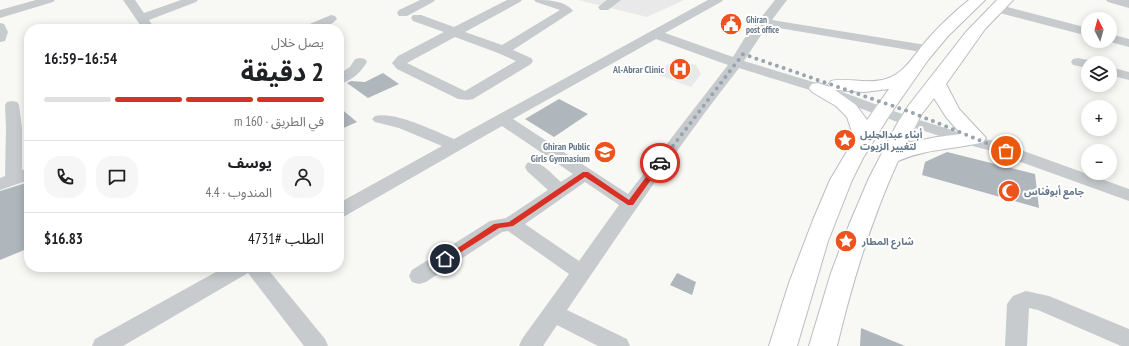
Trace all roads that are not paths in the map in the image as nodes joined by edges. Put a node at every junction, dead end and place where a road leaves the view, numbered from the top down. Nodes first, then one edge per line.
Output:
1 (49, 0) edge
2 (129, 0) edge
3 (192, 0) edge
4 (430, 0) edge
5 (516, 0) edge
6 (540, 0) edge
7 (616, 0) edge
8 (717, 0) edge
9 (780, 0) edge
10 (978, 0) edge
11 (1112, 0) edge
12 (1001, 4) edge
13 (1129, 4) edge
14 (604, 7) dead end
15 (403, 13) dead end
16 (0, 14) edge
17 (142, 18) junction
18 (418, 18) dead end
19 (331, 19) dead end
20 (764, 22) junction
21 (146, 24) edge
22 (320, 24) edge
23 (0, 27) edge
24 (1081, 30) edge
25 (660, 31) junction
26 (456, 32) junction
27 (0, 38) edge
28 (1117, 40) edge
29 (1129, 43) edge
30 (927, 49) junction
31 (503, 50) junction
32 (740, 59) junction
33 (360, 62) dead end
34 (1117, 73) edge
35 (907, 76) junction
36 (1129, 76) edge
37 (344, 77) edge
38 (937, 84) junction
39 (837, 85) junction
40 (818, 88) junction
41 (12, 105) dead end
42 (885, 108) junction
43 (911, 117) junction
44 (380, 119) dead end
45 (502, 119) junction
46 (972, 139) junction
47 (862, 142) junction
48 (454, 145) junction
49 (890, 157) junction
50 (533, 167) dead end
51 (585, 174) junction
52 (24, 176) edge
53 (6, 182) edge
54 (560, 191) junction
55 (1129, 194) edge
56 (630, 204) junction
57 (344, 208) edge
58 (511, 224) junction
59 (233, 272) edge
60 (258, 272) edge
61 (581, 272) junction
62 (419, 276) dead end
63 (553, 313) junction
64 (1122, 340) edge
65 (102, 346) edge
66 (317, 346) edge
67 (530, 346) edge
68 (619, 346) edge
69 (783, 346) edge
70 (823, 346) edge
71 (1016, 346) edge

1 - 16 street
2 - 17 street
3 - 17 street
4 - 15 street
5 - 26 street
6 - 31 street
7 - 14 street
8 - 25 street
9 - 20 street
10 - 30 main road
11 - 13 street
12 - 24 street
12 - 38 main road
17 - 21 street
18 - 26 street
19 - 22 street
20 - 30 street
20 - 32 street
23 - 27 street
25 - 32 street
25 - 45 street
26 - 31 street
26 - 31 street
28 - 29 street
30 - 35 main road
32 - 39 street
32 - 40 street
32 - 56 street
33 - 37 street
34 - 36 street
35 - 39 main road
35 - 42 main road
38 - 43 main road
38 - 46 main road
39 - 42 street
40 - 42 street
40 - 47 main road
41 - 53 street
42 - 43 street
42 - 47 main road
43 - 46 street
43 - 49 main road
44 - 48 street
45 - 48 street
45 - 51 street
46 - 49 main road
46 - 55 street
47 - 69 main road
48 - 57 street
49 - 70 main road
50 - 54 street
51 - 54 street
51 - 56 street
52 - 53 street
54 - 58 street
56 - 61 street
58 - 61 street
58 - 62 street
59 - 65 street
60 - 66 street
61 - 63 street
63 - 67 street
63 - 68 street
64 - 71 street

